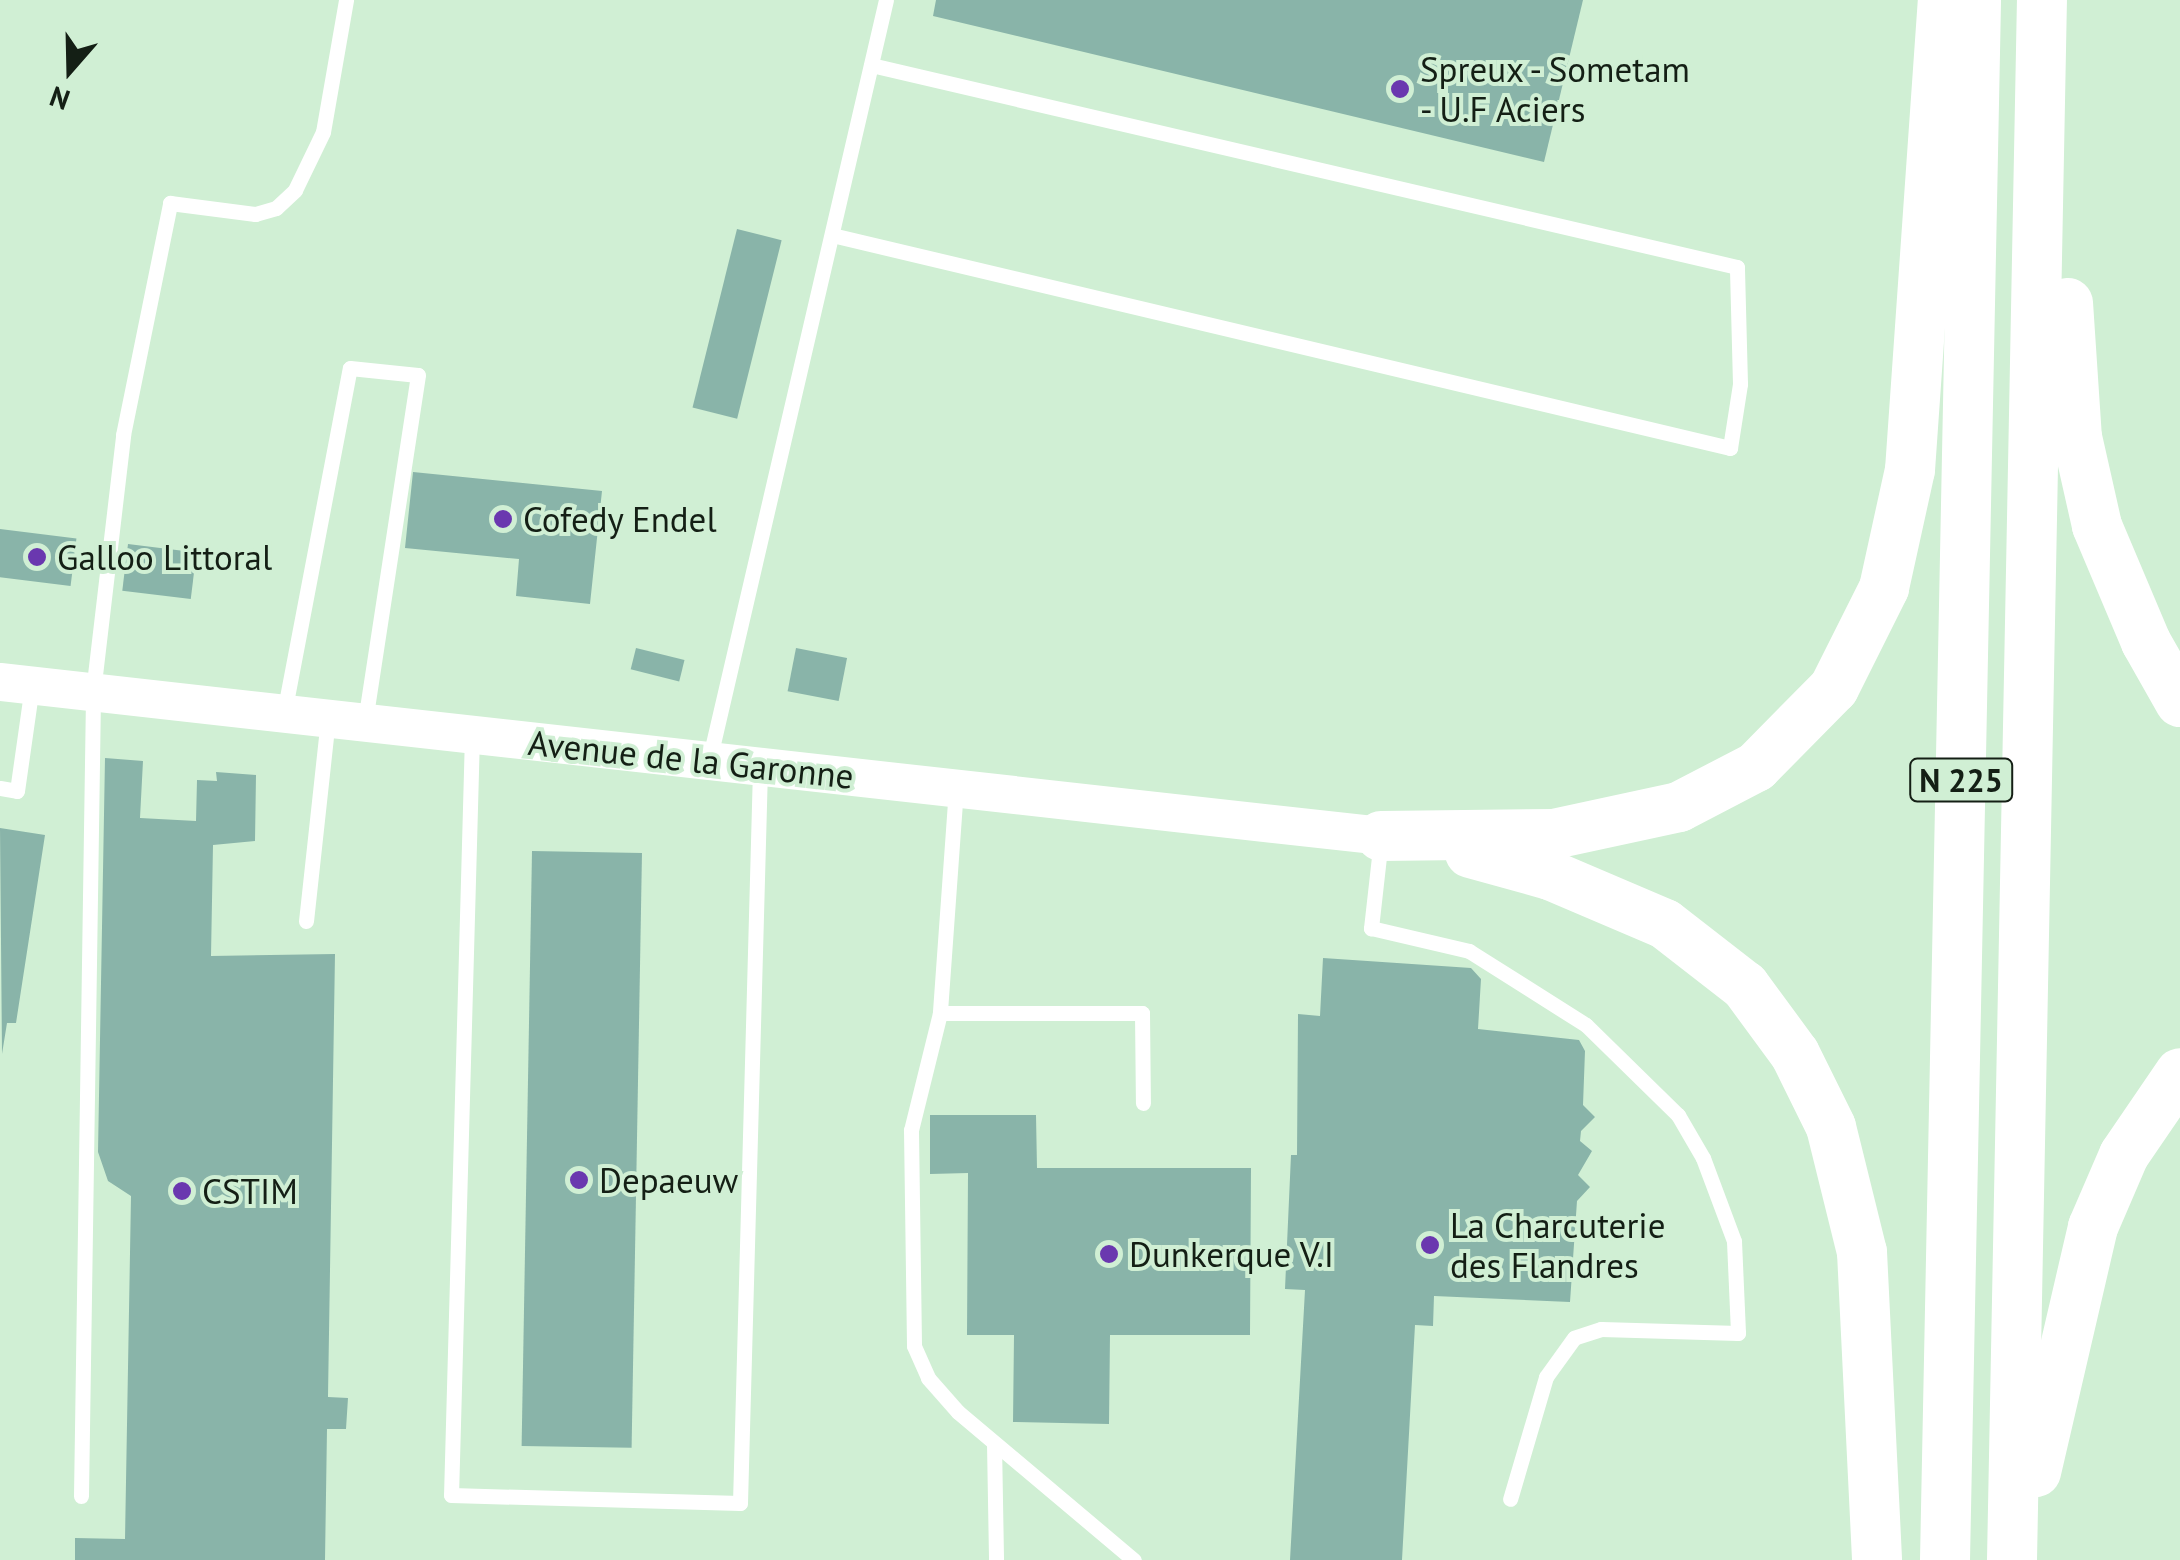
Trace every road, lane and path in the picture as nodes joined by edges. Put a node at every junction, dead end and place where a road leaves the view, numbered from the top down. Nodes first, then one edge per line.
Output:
1 (346, 0) edge
2 (886, 0) edge
3 (1943, 0) edge
4 (1976, 0) edge
5 (2042, 0) edge
6 (2053, 0) edge
7 (871, 65) junction
8 (832, 236) junction
9 (16, 684) edge
10 (93, 692) junction
11 (2180, 702) edge
12 (284, 713) junction
13 (328, 718) junction
14 (366, 723) junction
15 (472, 734) junction
16 (709, 761) junction
17 (760, 767) junction
18 (0, 788) edge
19 (956, 788) junction
20 (1381, 836) junction
21 (306, 921) dead end
22 (940, 1013) junction
23 (2180, 1073) edge
24 (1143, 1104) dead end
25 (994, 1443) junction
26 (80, 1496) dead end
27 (1510, 1499) dead end
28 (996, 1560) edge
29 (1134, 1560) edge
30 (1877, 1560) edge
31 (1945, 1560) edge
32 (2014, 1560) edge

1 - 10 lane
2 - 7 lane
3 - 20 highway
4 - 31 highway, N 225
5 - 32 highway, N 225
6 - 11 highway
7 - 8 lane
7 - 8 lane
8 - 16 lane
9 - 10 street, Avenue de la Garonne
9 - 18 lane
10 - 12 street, Avenue de la Garonne
10 - 26 lane
12 - 13 street, Avenue de la Garonne
12 - 14 lane
13 - 14 street, Avenue de la Garonne
13 - 21 lane
14 - 15 street, Avenue de la Garonne
15 - 16 street, Avenue de la Garonne
15 - 17 lane
16 - 17 street, Avenue de la Garonne
17 - 19 street, Avenue de la Garonne
19 - 20 street, Avenue de la Garonne
19 - 22 lane
20 - 27 lane
20 - 30 highway
22 - 24 lane
22 - 25 lane
23 - 32 highway
25 - 28 lane
25 - 29 lane

